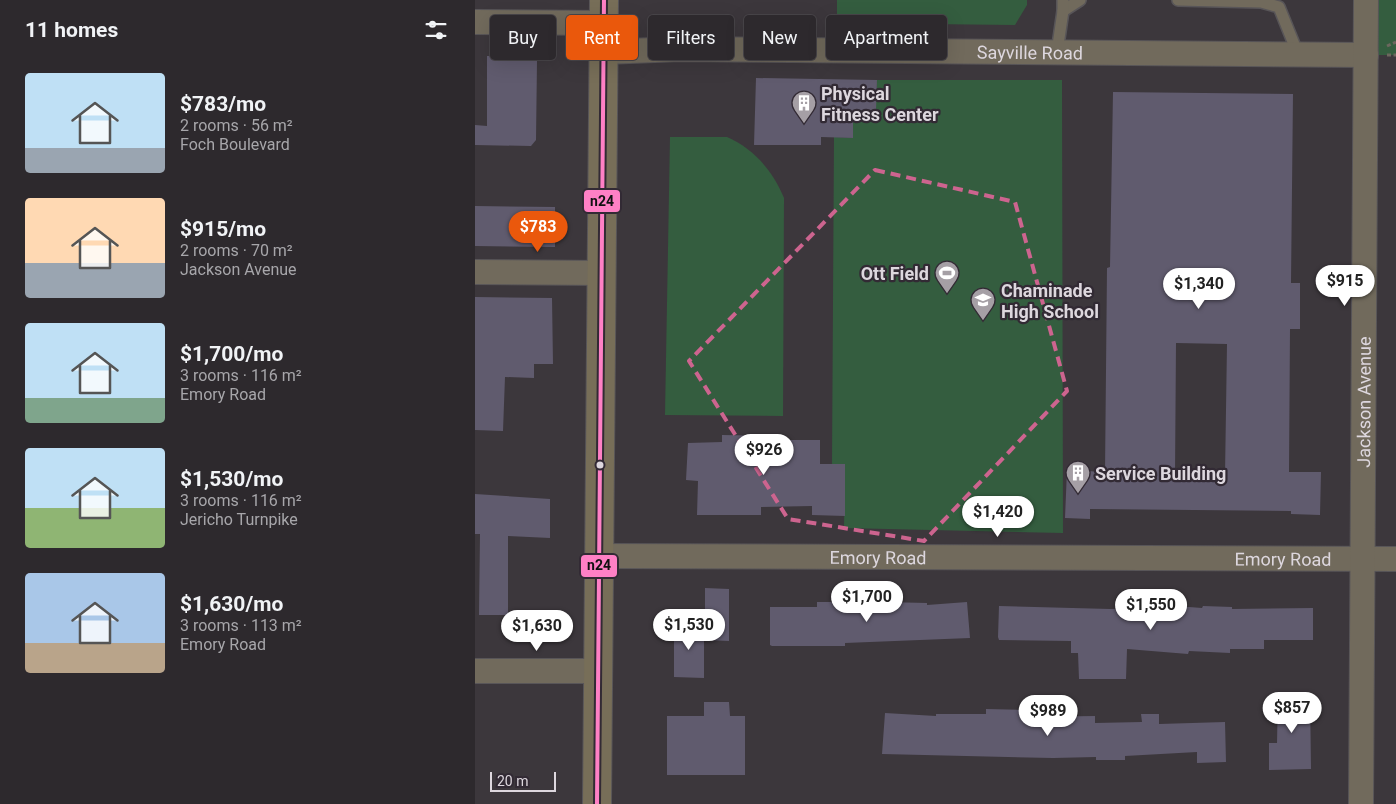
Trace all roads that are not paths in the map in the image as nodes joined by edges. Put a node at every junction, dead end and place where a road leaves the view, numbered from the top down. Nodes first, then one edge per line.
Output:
1 (1080, 0) edge
2 (1177, 0) edge
3 (1366, 0) edge
4 (1063, 5) edge
5 (604, 11) edge
6 (475, 22) edge
7 (638, 51) edge
8 (1057, 52) junction
9 (1298, 54) junction
10 (1366, 55) junction
11 (604, 60) edge
12 (475, 272) edge
13 (601, 273) junction
14 (599, 556) junction
15 (1362, 558) junction
16 (1396, 559) edge
17 (475, 670) edge
18 (598, 671) junction
19 (597, 804) edge
20 (1361, 804) edge

1 - 4 lane
2 - 9 lane
3 - 10 street, Jackson Avenue
4 - 8 lane
5 - 6 street
7 - 8 street, Sayville Road
8 - 9 street, Sayville Road
9 - 10 street, Sayville Road
10 - 15 street, Jackson Avenue
11 - 13 main road
12 - 13 street
13 - 14 main road
14 - 15 street, Emory Road
14 - 18 main road
15 - 16 street, Emory Road
15 - 20 street, Jackson Avenue
17 - 18 street
18 - 19 main road

